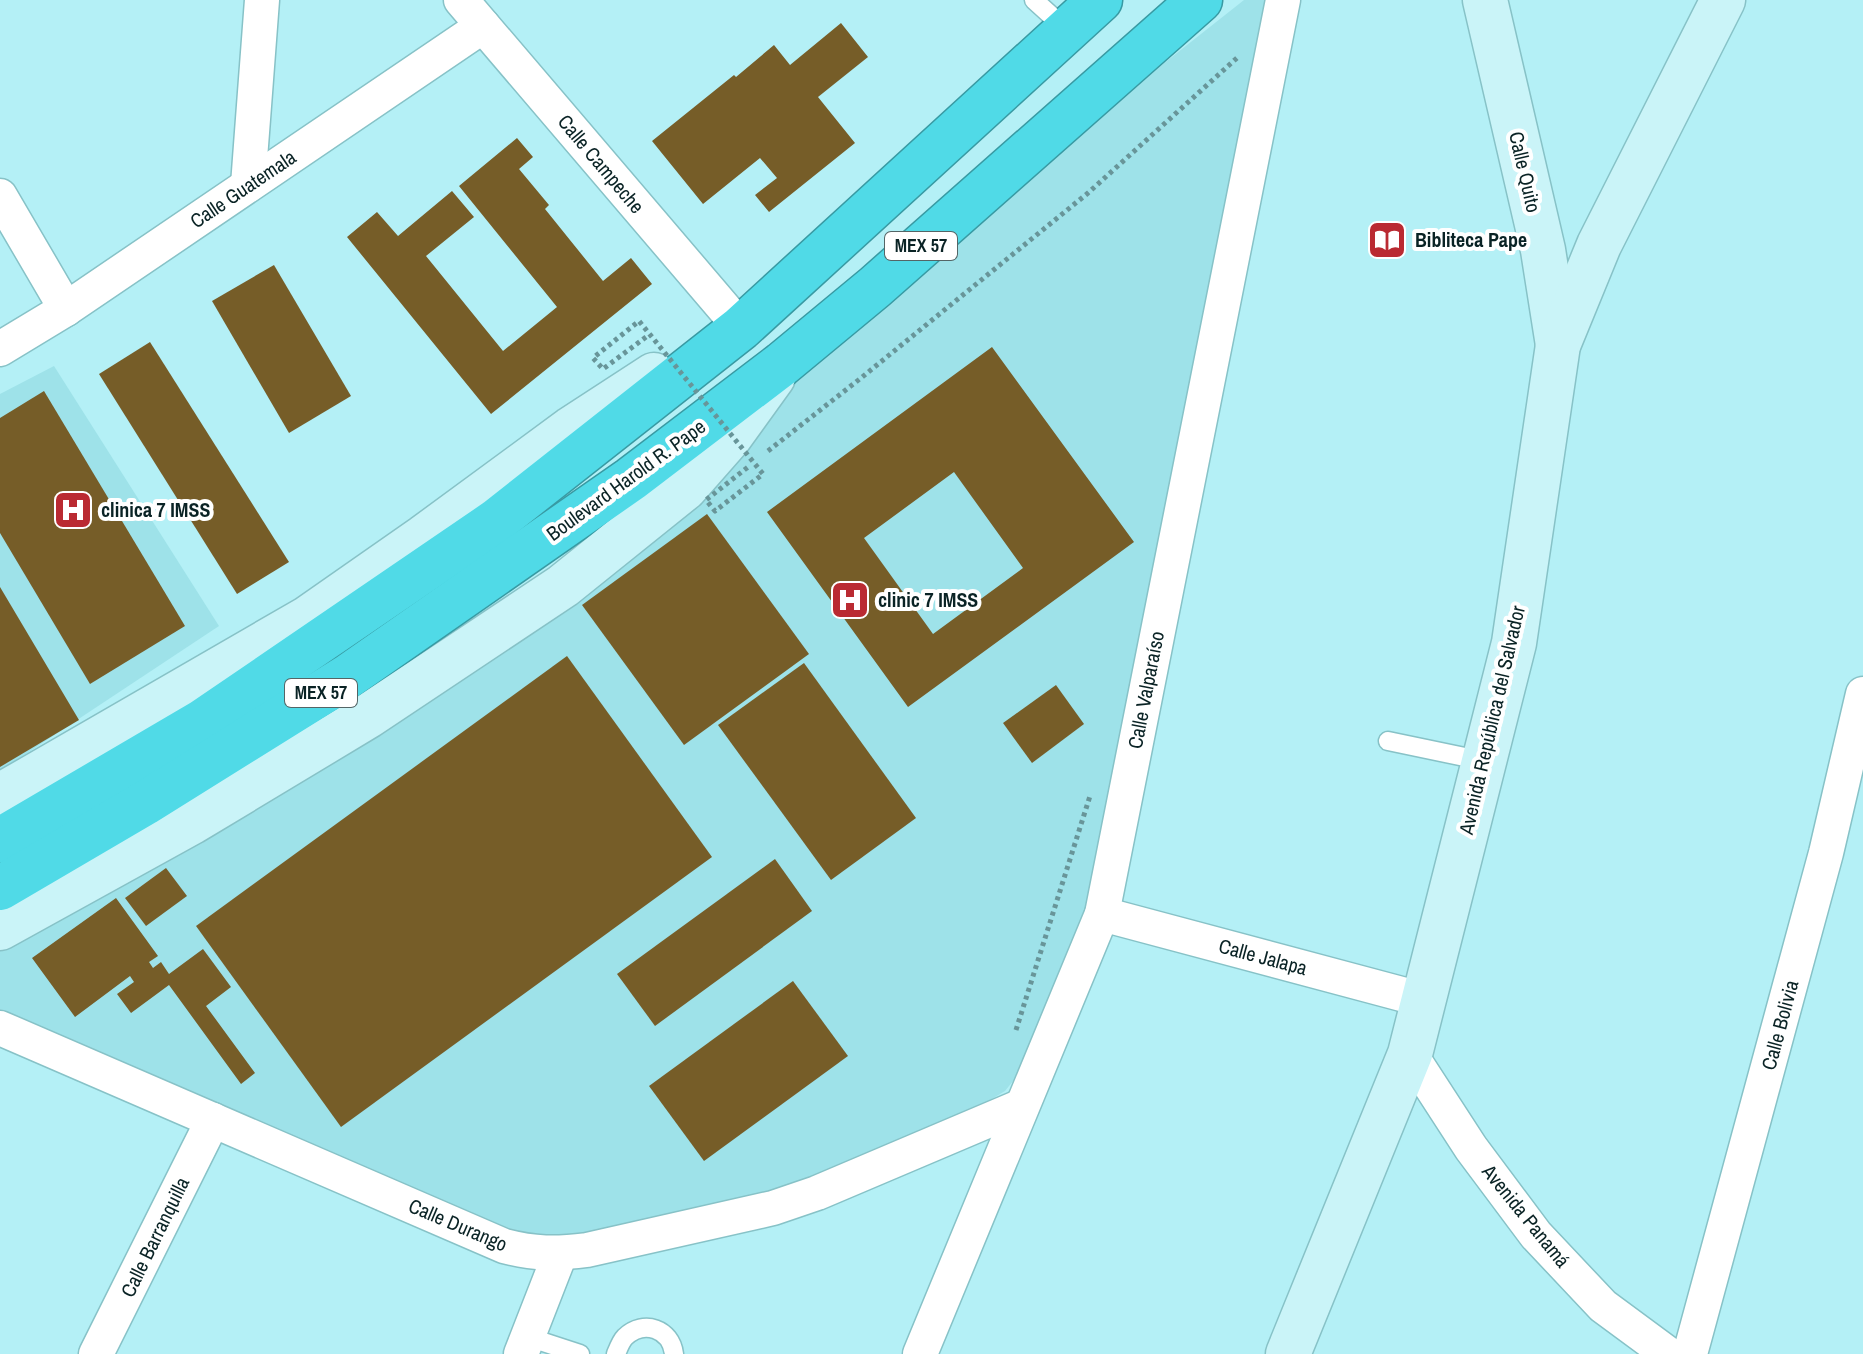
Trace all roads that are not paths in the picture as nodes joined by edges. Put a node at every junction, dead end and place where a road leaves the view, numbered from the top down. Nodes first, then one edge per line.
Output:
1 (262, 0) edge
2 (1034, 0) edge
3 (1100, 0) edge
4 (1200, 0) edge
5 (1283, 0) edge
6 (1485, 0) edge
7 (1723, 0) edge
8 (472, 13) edge
9 (1067, 30) junction
10 (248, 185) junction
11 (0, 196) edge
12 (66, 309) junction
13 (741, 328) junction
14 (1558, 345) junction
15 (0, 349) edge
16 (782, 364) junction
17 (1863, 694) edge
18 (1388, 741) dead end
19 (1484, 761) junction
20 (0, 796) edge
21 (0, 840) edge
22 (0, 888) edge
23 (1102, 914) junction
24 (0, 928) edge
25 (1424, 1000) junction
26 (0, 1028) edge
27 (1410, 1054) junction
28 (1022, 1106) junction
29 (213, 1120) junction
30 (560, 1254) junction
31 (524, 1346) edge
32 (96, 1354) edge
33 (580, 1354) edge
34 (616, 1354) edge
35 (674, 1354) edge
36 (920, 1354) edge
37 (1288, 1354) edge
38 (1668, 1354) edge
39 (1690, 1354) edge

1 - 10 street
2 - 9 lane
3 - 9 highway, MEX 57
4 - 16 highway, Boulevard Harold R. Pape / MEX 57
5 - 23 street, Calle Valparaíso
6 - 14 street, Calle Quito
7 - 14 street, Avenida República del Salvador
8 - 10 street, Calle Guatemala
8 - 13 street, Calle Campeche
9 - 13 highway, MEX 57
10 - 12 street, Calle Guatemala
11 - 12 street
12 - 15 street, Calle Guatemala
13 - 20 street
13 - 21 highway, MEX 57
14 - 19 street, Avenida República del Salvador
16 - 22 highway, Boulevard Harold R. Pape / MEX 57
16 - 24 street
17 - 39 street, Calle Bolivia
18 - 19 lane
19 - 25 street, Avenida República del Salvador
23 - 25 street, Calle Jalapa
23 - 28 street, Calle Valparaíso
25 - 27 street, Avenida República del Salvador
26 - 29 street, Calle Durango
27 - 37 street, Avenida República del Salvador
27 - 38 street, Avenida Panamá
28 - 30 street, Calle Durango
28 - 36 street, Calle Valparaíso
29 - 30 street, Calle Durango
29 - 32 street, Calle Barranquilla
30 - 31 street
31 - 33 lane
34 - 35 lane

